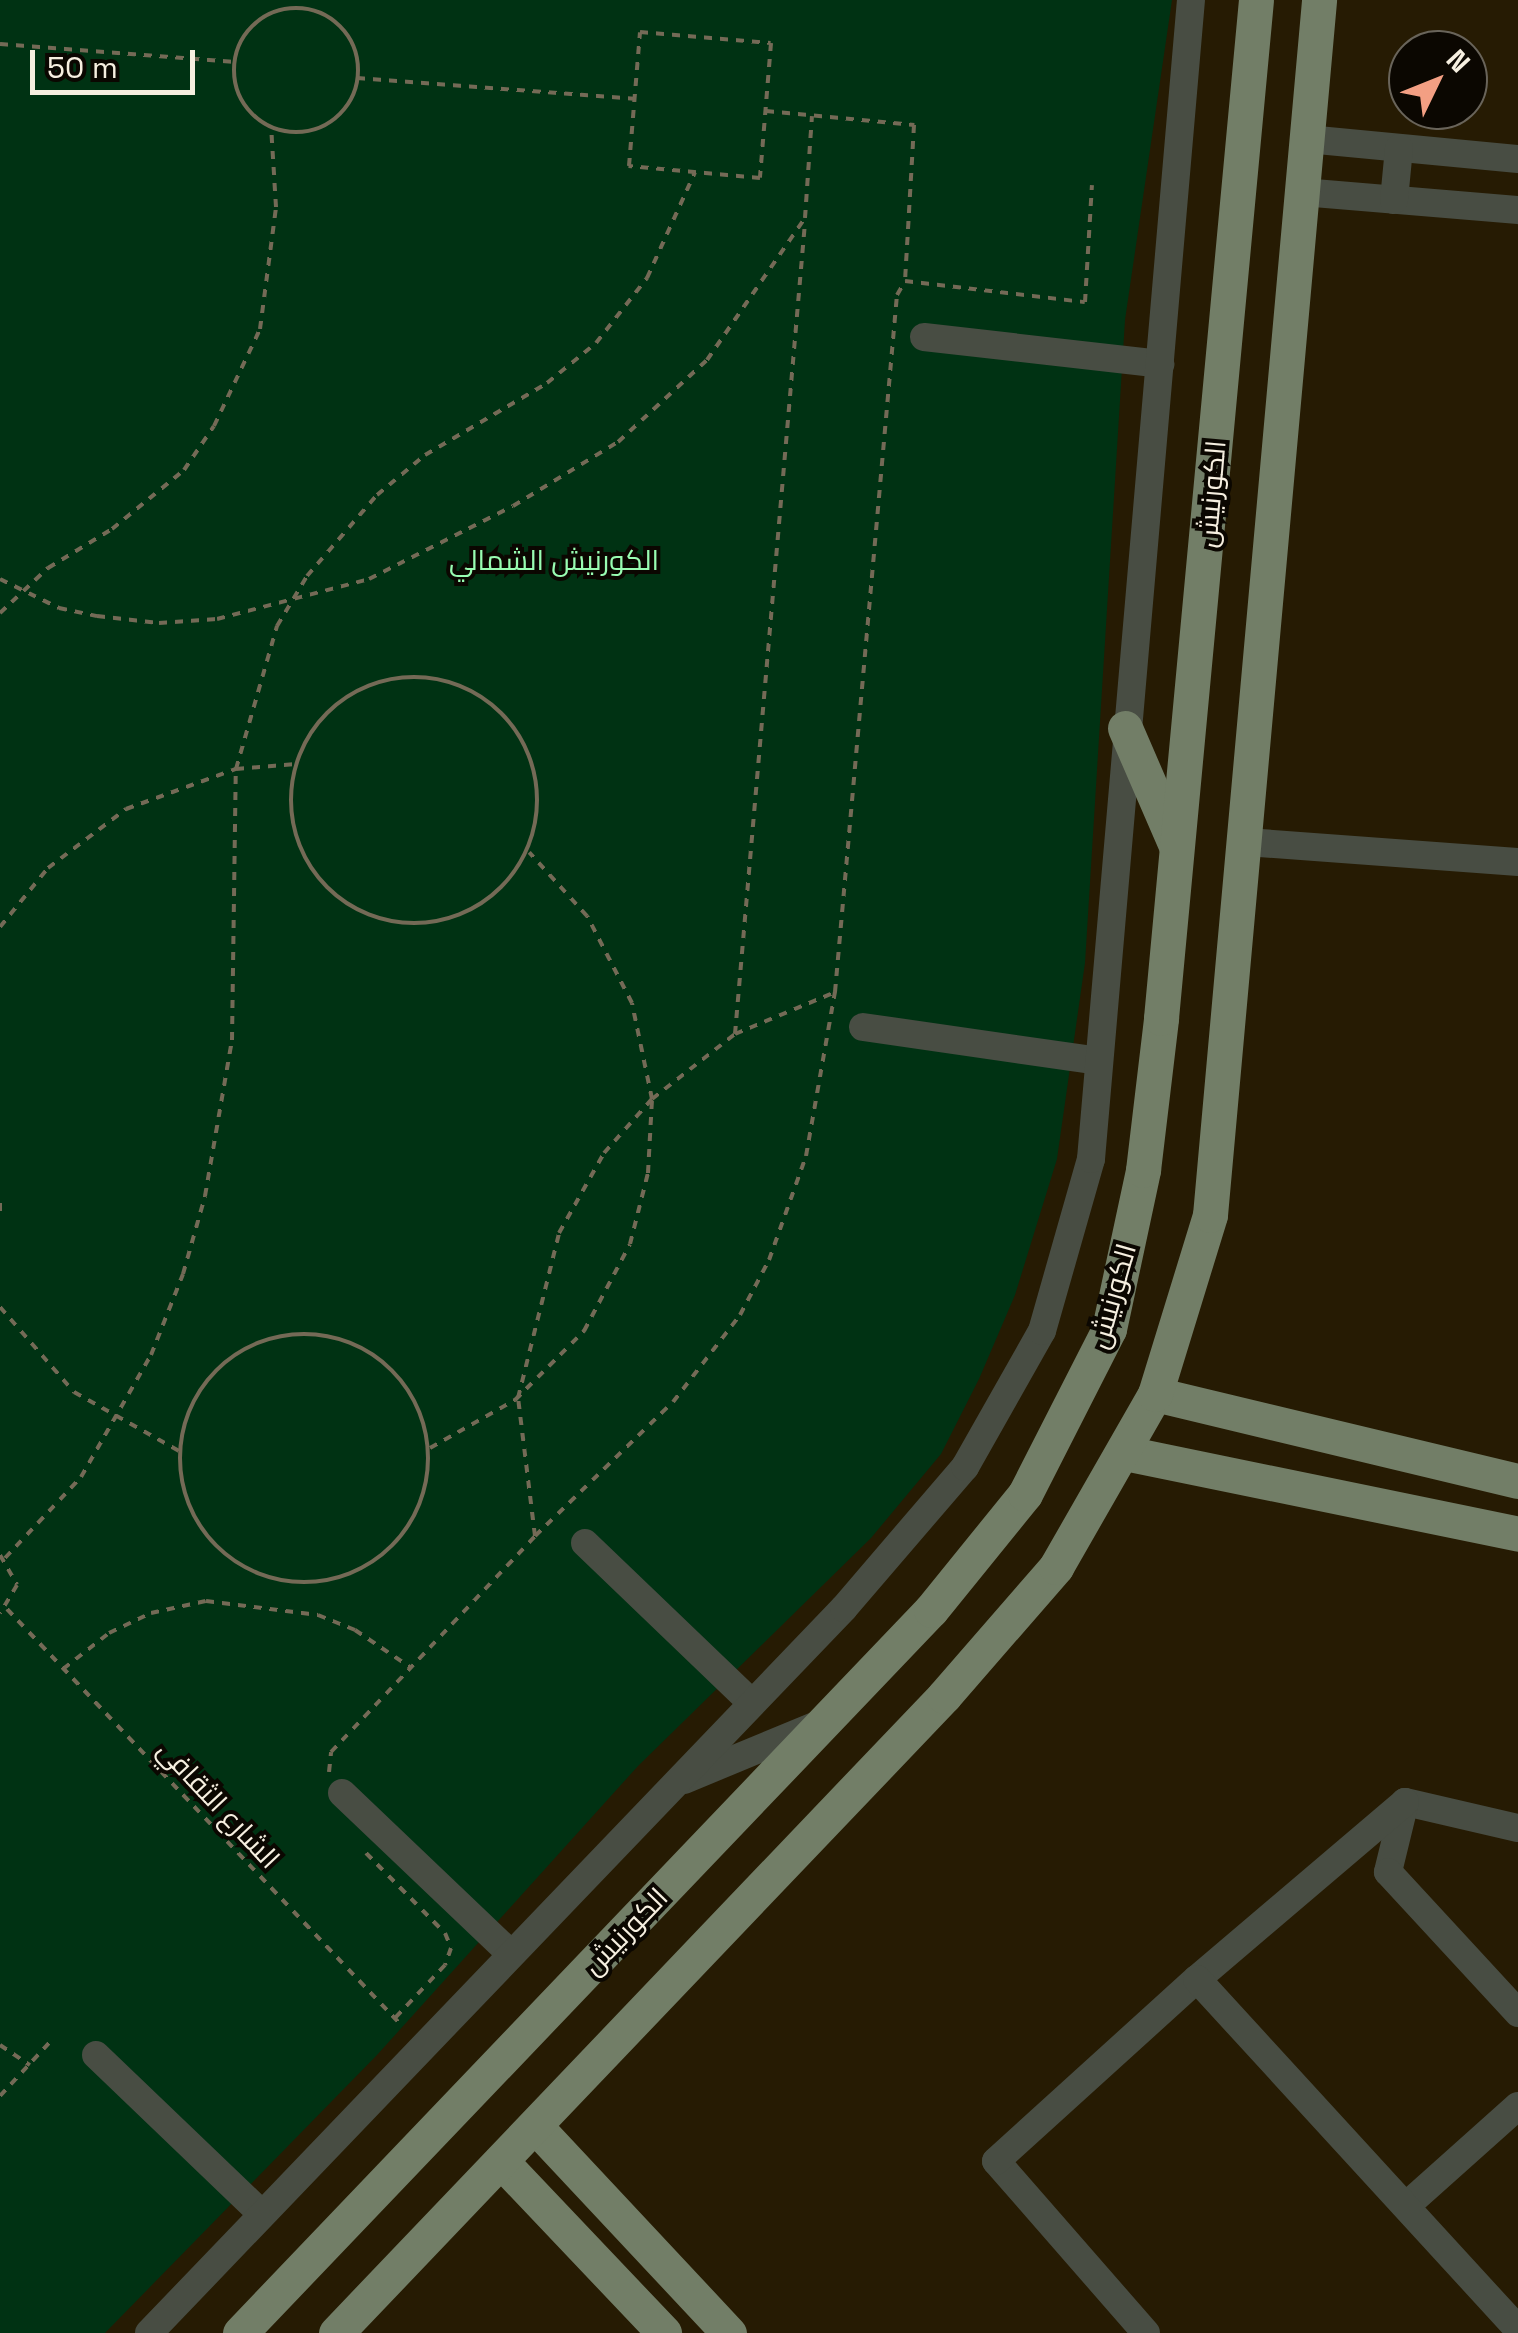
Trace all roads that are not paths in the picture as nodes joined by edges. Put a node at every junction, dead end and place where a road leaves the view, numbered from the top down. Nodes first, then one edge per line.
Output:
1 (1191, 0) edge
2 (1256, 0) edge
3 (1319, 0) edge
4 (1307, 139) junction
5 (1399, 148) junction
6 (1518, 160) edge
7 (1302, 192) junction
8 (1394, 200) junction
9 (1518, 210) edge
10 (924, 337) dead end
11 (1160, 364) junction
12 (1124, 728) junction
13 (1246, 842) junction
14 (1177, 850) junction
15 (1518, 862) edge
16 (864, 1027) dead end
17 (1098, 1061) junction
18 (1154, 1394) junction
19 (1124, 1453) junction
20 (1518, 1481) edge
21 (1518, 1534) edge
22 (585, 1543) dead end
23 (750, 1702) junction
24 (825, 1722) junction
25 (671, 1786) junction
26 (335, 1789) road end
27 (1405, 1802) junction
28 (1518, 1828) edge
29 (510, 1953) junction
30 (1197, 1979) junction
31 (1518, 2013) edge
32 (96, 2055) dead end
33 (1518, 2106) edge
34 (535, 2126) junction
35 (502, 2161) junction
36 (1406, 2206) junction
37 (262, 2214) junction
38 (1518, 2328) edge
39 (149, 2333) edge
40 (240, 2333) edge
41 (336, 2333) edge
42 (664, 2333) edge
43 (728, 2333) edge
44 (1146, 2333) edge

1 - 11 street
2 - 14 main road, الكورنيش
3 - 4 main road
4 - 5 street
4 - 7 main road
5 - 6 street
5 - 8 street
7 - 8 street
7 - 13 main road
8 - 9 street
10 - 11 street
11 - 12 street
12 - 14 main road
12 - 17 street
13 - 15 street
13 - 18 main road
14 - 24 main road, الكورنيش
16 - 17 street
17 - 23 street
18 - 19 main road
18 - 20 main road
19 - 21 main road
19 - 34 main road
22 - 23 street
23 - 25 street
24 - 25 street
24 - 40 main road, الكورنيش
25 - 29 street
26 - 29 street
27 - 28 street
27 - 30 street
27 - 31 street
29 - 37 street
30 - 36 street
30 - 44 street
32 - 37 street
33 - 36 street
34 - 35 main road
34 - 43 main road
35 - 41 main road
35 - 42 main road
36 - 38 street
37 - 39 street

